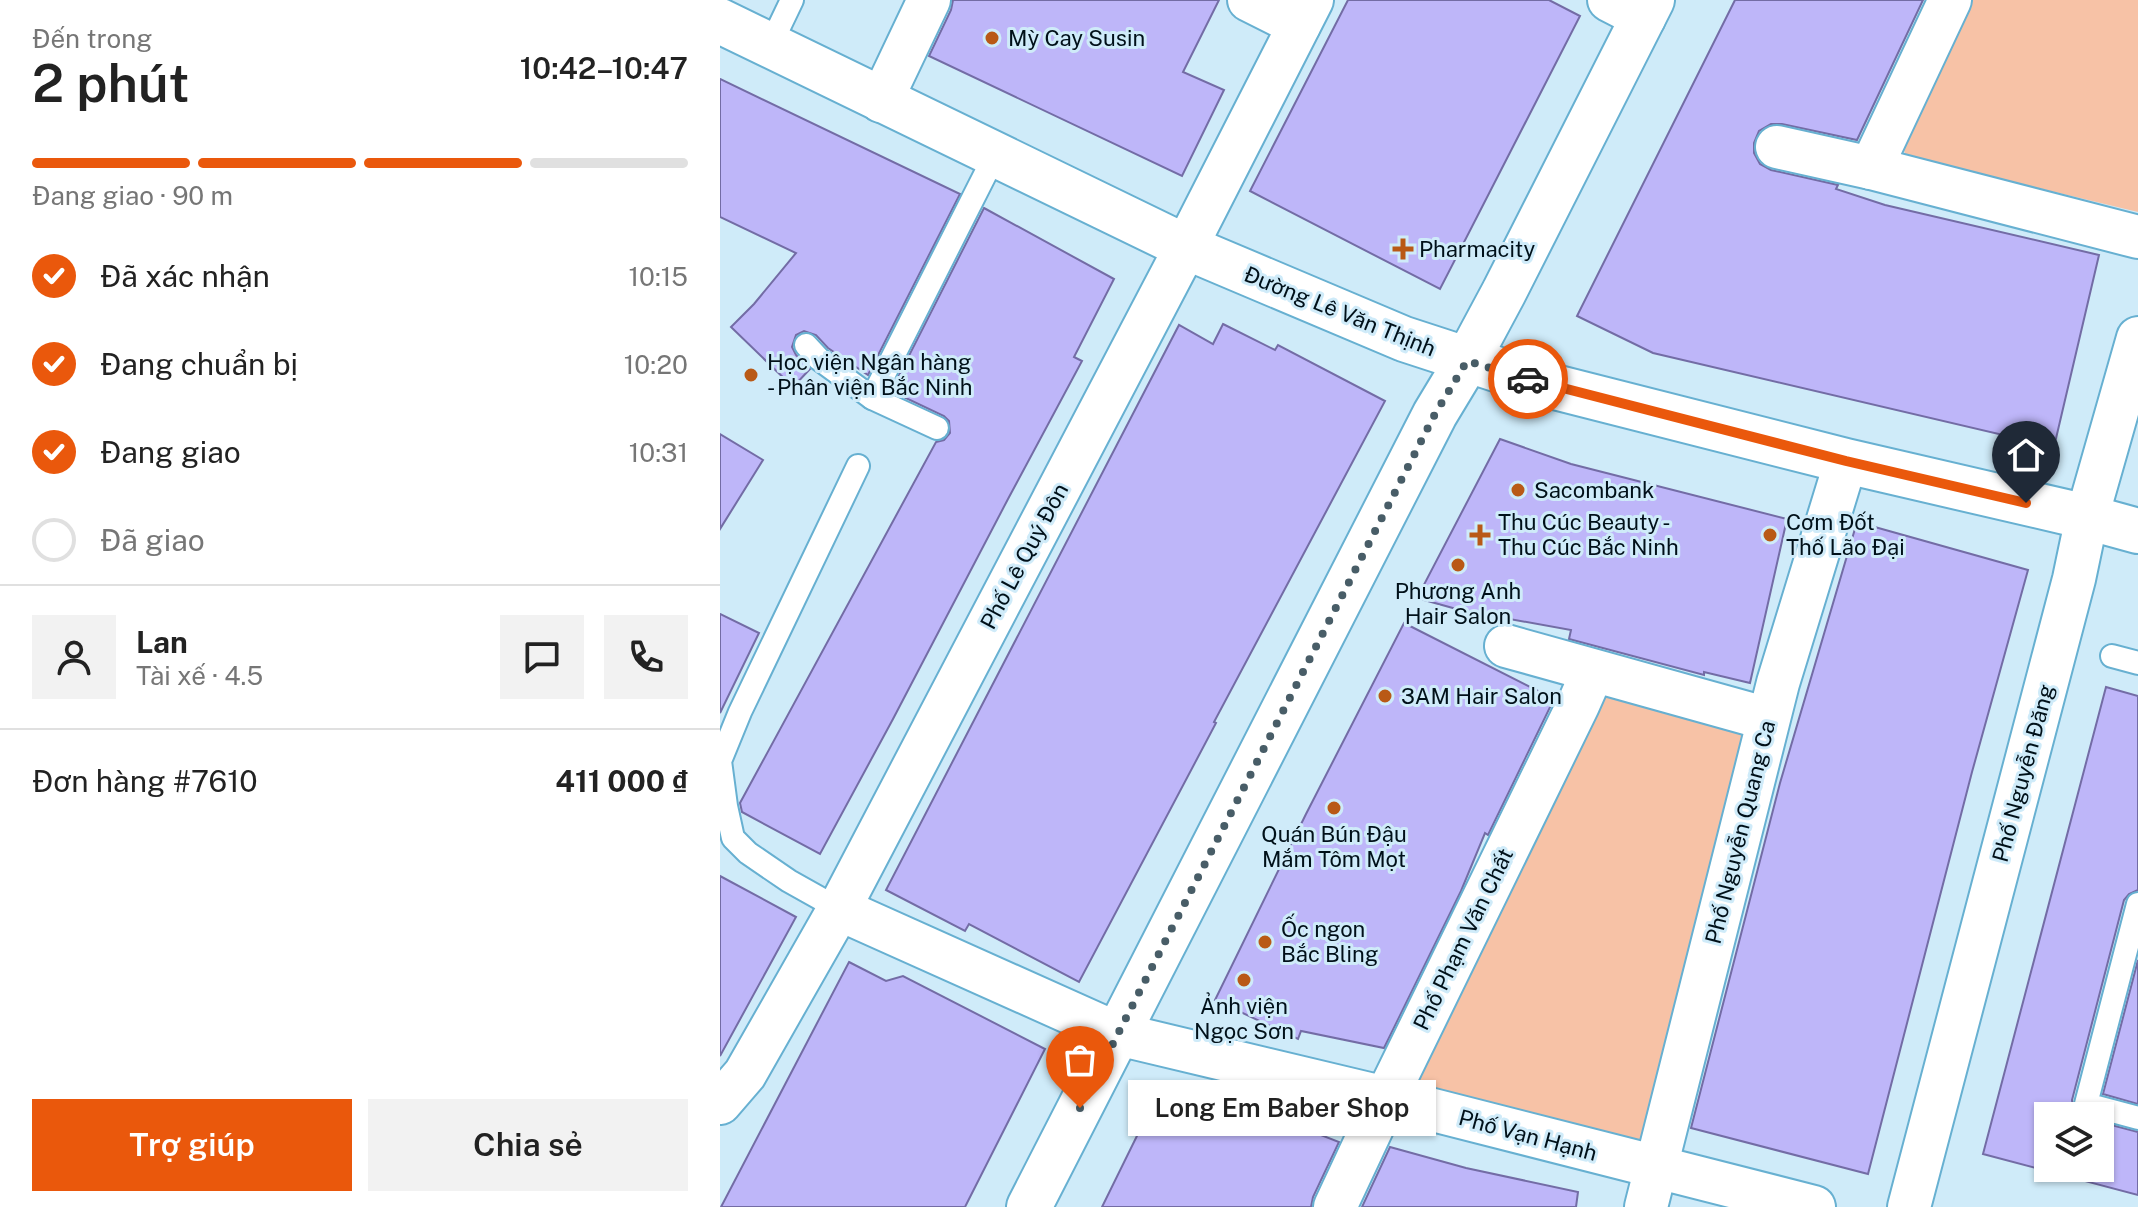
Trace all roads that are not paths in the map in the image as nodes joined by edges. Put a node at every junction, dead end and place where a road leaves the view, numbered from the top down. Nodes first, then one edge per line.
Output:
1 (792, 0) edge
2 (929, 0) edge
3 (1249, 0) edge
4 (1950, 0) edge
5 (1635, 6) edge
6 (1305, 12) edge
7 (720, 21) edge
8 (770, 46) junction
9 (881, 101) junction
10 (1777, 147) dead end
11 (995, 155) junction
12 (1871, 168) junction
13 (2138, 237) edge
14 (1186, 247) junction
15 (2138, 338) edge
16 (806, 345) dead end
17 (1467, 361) junction
18 (872, 398) junction
19 (937, 428) dead end
20 (1846, 461) junction
21 (858, 466) dead end
22 (2087, 517) junction
23 (2138, 531) edge
24 (1506, 646) dead end
25 (2112, 656) dead end
26 (2138, 663) edge
27 (1593, 671) junction
28 (1768, 719) junction
29 (2138, 904) edge
30 (839, 909) junction
31 (1118, 1034) junction
32 (1386, 1098) junction
33 (720, 1103) edge
34 (2138, 1118) edge
35 (1651, 1187) edge
36 (1029, 1207) edge
37 (1335, 1207) edge
38 (1814, 1207) edge
39 (1909, 1207) edge

1 - 8 lane
2 - 9 street
3 - 6 street
4 - 12 street
5 - 17 street
6 - 14 street, Phố Lê Quý Đôn
7 - 8 street, Đường Lê Văn Thịnh
8 - 9 street, Đường Lê Văn Thịnh
9 - 11 street, Đường Lê Văn Thịnh
10 - 12 street
11 - 14 street, Đường Lê Văn Thịnh
11 - 18 lane
12 - 13 street
14 - 17 street, Đường Lê Văn Thịnh
14 - 30 street, Phố Lê Quý Đôn
15 - 22 street, Phố Nguyễn Đăng
16 - 18 lane
17 - 20 street, Đường Lê Văn Thịnh
17 - 31 street
18 - 19 lane
20 - 22 street, Đường Lê Văn Thịnh
20 - 28 street, Phố Nguyễn Quang Ca
21 - 30 lane
22 - 23 street, Đường Lê Văn Thịnh
22 - 39 street, Phố Nguyễn Đăng
24 - 27 street
25 - 26 lane
27 - 28 street
27 - 32 street, Phố Phạm Văn Chất
28 - 35 street, Phố Nguyễn Quang Ca
29 - 34 lane
30 - 31 street, Phố Vạn Hạnh
30 - 33 street, Phố Lê Quý Đôn
31 - 32 street, Phố Vạn Hạnh
31 - 36 street
32 - 35 street, Phố Vạn Hạnh
32 - 37 street, Phố Phạm Văn Chất
35 - 38 street, Phố Vạn Hạnh

